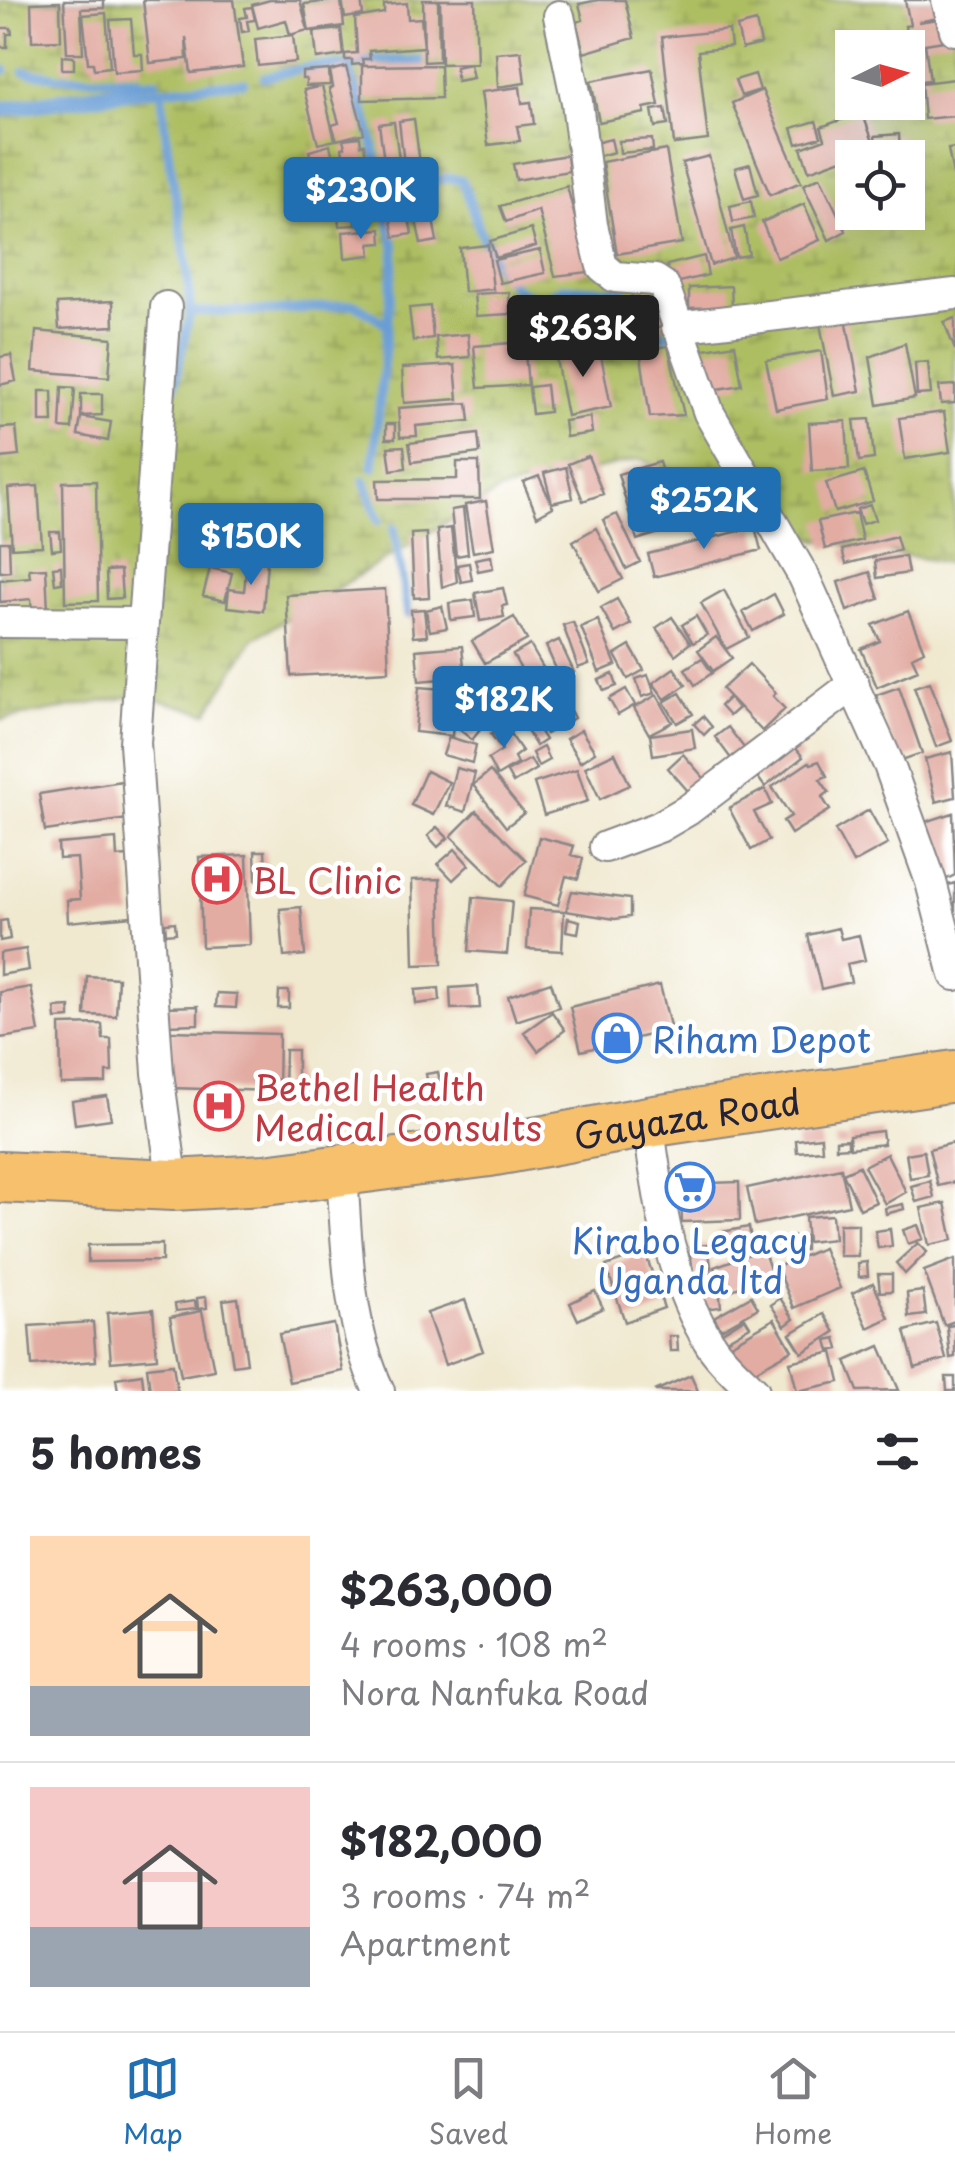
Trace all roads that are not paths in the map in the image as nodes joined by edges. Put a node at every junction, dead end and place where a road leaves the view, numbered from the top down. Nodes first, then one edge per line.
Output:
1 (947, 0) edge
2 (559, 16) dead end
3 (955, 30) edge
4 (955, 294) edge
5 (166, 306) dead end
6 (678, 327) junction
7 (0, 622) edge
8 (142, 623) junction
9 (854, 684) junction
10 (605, 848) dead end
11 (955, 975) edge
12 (955, 1076) edge
13 (648, 1122) junction
14 (342, 1172) junction
15 (0, 1177) edge
16 (174, 1185) junction
17 (379, 1391) edge
18 (754, 1391) edge

1 - 3 street
2 - 6 street
4 - 6 street
5 - 8 street
6 - 9 street
7 - 8 street
8 - 16 street
9 - 10 street
9 - 11 street
12 - 13 main road, Gayaza Road
13 - 14 main road, Gayaza Road
13 - 18 street
14 - 16 main road, Gayaza Road
14 - 17 street
15 - 16 main road, Gayaza Road

